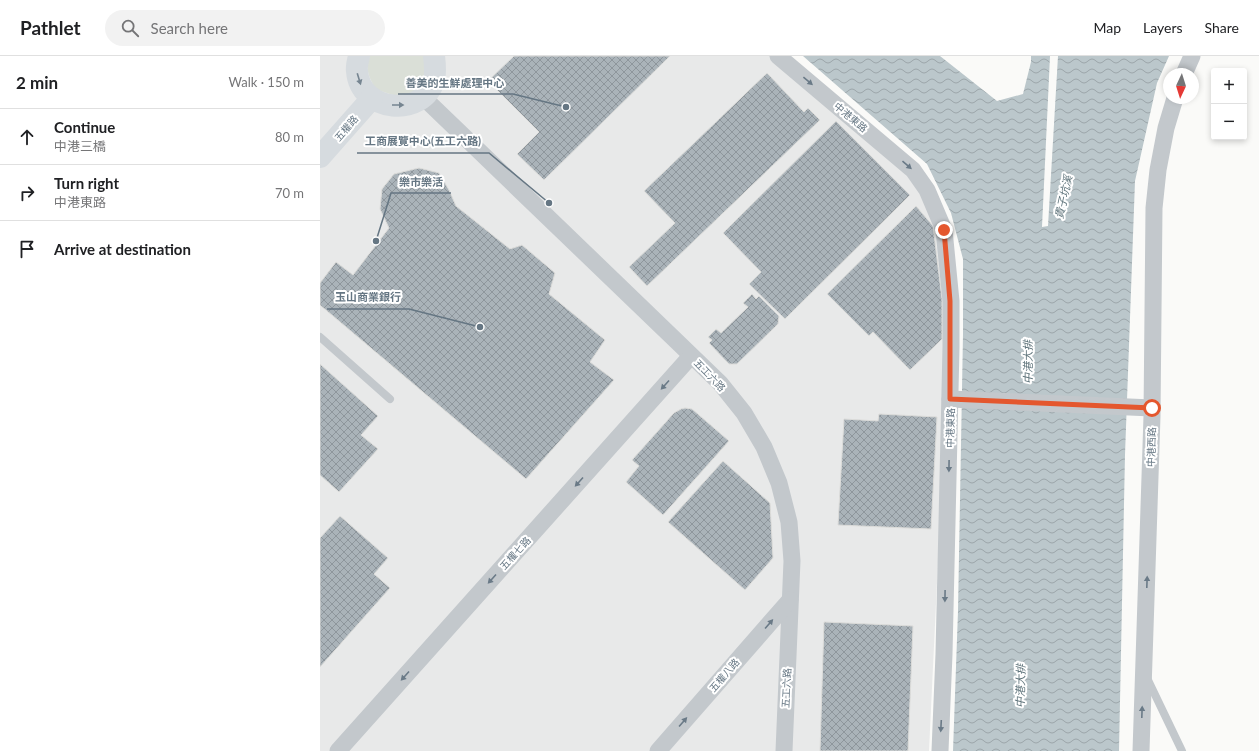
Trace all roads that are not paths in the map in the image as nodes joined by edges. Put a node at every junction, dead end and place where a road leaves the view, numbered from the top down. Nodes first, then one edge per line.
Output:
1 (359, 56) edge
2 (434, 56) edge
3 (778, 56) edge
4 (1192, 56) edge
5 (1187, 68) edge
6 (423, 97) junction
7 (372, 98) junction
8 (1173, 104) edge
9 (320, 157) edge
10 (320, 337) edge
11 (691, 356) junction
12 (390, 399) dead end
13 (955, 399) junction
14 (1145, 408) junction
15 (790, 600) junction
16 (1144, 672) junction
17 (338, 751) edge
18 (658, 751) edge
19 (784, 751) edge
20 (940, 751) edge
21 (1141, 751) edge
22 (1182, 751) edge

1 -> 7 street
2 - 6 street
3 -> 13 street, 中港東路
4 - 5 street
7 -> 6 street
6 - 11 street, 五工六路
7 - 9 street, 五權路
8 - 14 street, 中港西路
10 - 12 lane
11 - 15 street, 五工六路
11 -> 17 street, 五權七路
13 - 14 street
13 -> 20 street, 中港東路
16 -> 14 street, 中港西路
18 -> 15 street, 五權八路
15 - 19 street, 五工六路
21 -> 16 street, 中港西路
16 - 22 lane

